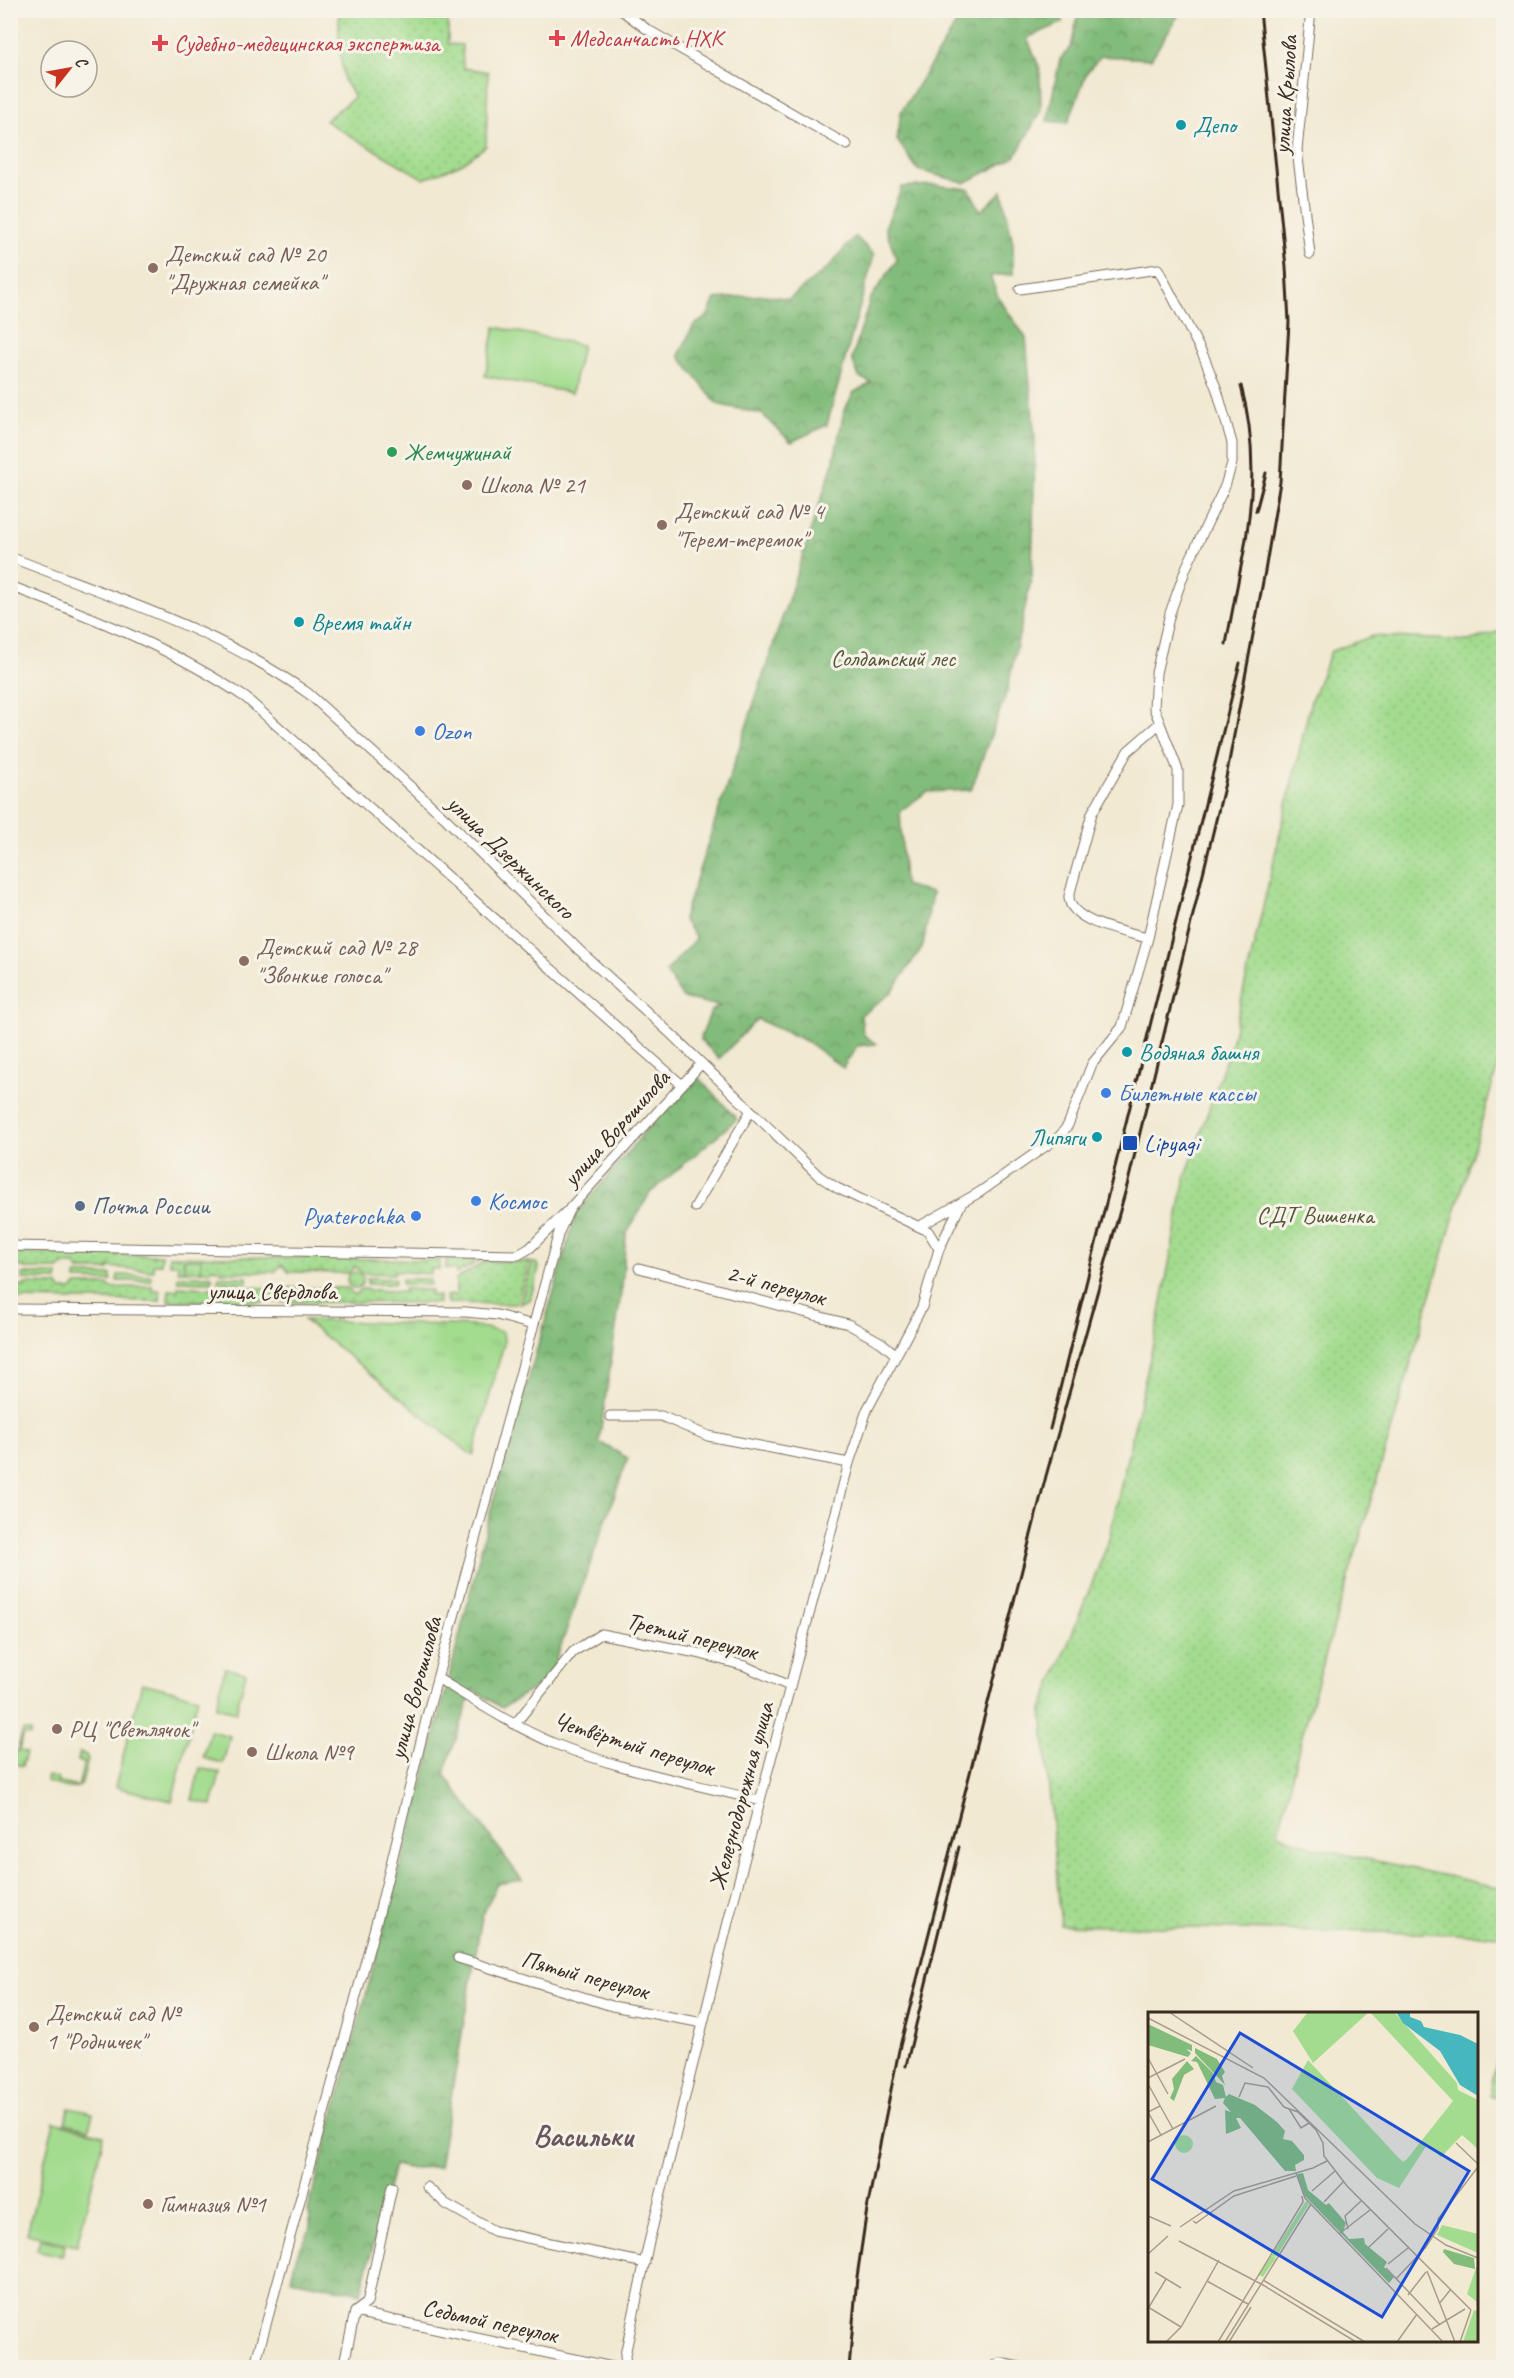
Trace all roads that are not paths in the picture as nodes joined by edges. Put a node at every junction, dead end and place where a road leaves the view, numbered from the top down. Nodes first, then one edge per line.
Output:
1 (621, 10) edge
2 (1311, 10) edge
3 (847, 146) dead end
4 (1310, 254) dead end
5 (1020, 289) dead end
6 (10, 557) edge
7 (10, 586) edge
8 (1159, 724) junction
9 (1148, 938) junction
10 (701, 1064) junction
11 (681, 1084) junction
12 (750, 1112) junction
13 (961, 1203) junction
14 (695, 1207) dead end
15 (570, 1208) junction
16 (920, 1226) junction
17 (10, 1246) edge
18 (939, 1249) junction
19 (639, 1268) dead end
20 (10, 1309) edge
21 (533, 1325) junction
22 (895, 1354) junction
23 (610, 1416) dead end
24 (849, 1462) junction
25 (437, 1678) junction
26 (789, 1686) junction
27 (515, 1724) junction
28 (760, 1801) junction
29 (458, 1958) dead end
30 (703, 2023) junction
31 (392, 2187) dead end
32 (427, 2187) dead end
33 (645, 2263) junction
34 (355, 2313) junction
35 (254, 2367) edge
36 (343, 2367) edge
37 (617, 2367) edge
38 (626, 2367) edge
39 (991, 2367) edge
40 (1024, 2367) edge

1 - 3 street
2 - 4 street, улица Крылова
5 - 8 street
6 - 10 street, улица Дзержинского
7 - 11 street
8 - 9 street
8 - 9 street
9 - 13 street
10 - 11 street, улица Ворошилова
10 - 12 street, улица Дзержинского
11 - 15 street, улица Ворошилова
12 - 14 street
12 - 16 street, улица Дзержинского
13 - 16 street
13 - 18 street, Железнодорожная улица
15 - 17 street, улица Свердлова
15 - 21 street, улица Ворошилова
16 - 18 street, улица Дзержинского
18 - 22 street, Железнодорожная улица
19 - 22 street, 2-й переулок
20 - 21 street, улица Свердлова
21 - 25 street, улица Ворошилова
22 - 24 street, Железнодорожная улица
23 - 24 street
24 - 26 street, Железнодорожная улица
25 - 27 street, Четвёртый переулок
25 - 35 street, улица Ворошилова
26 - 27 street, Третий переулок
26 - 28 street, Железнодорожная улица
27 - 28 street, Четвёртый переулок
28 - 30 street, Железнодорожная улица
29 - 30 street, Пятый переулок
30 - 33 street, Железнодорожная улица
31 - 34 street
32 - 33 street
33 - 38 street, Железнодорожная улица
34 - 36 street
34 - 37 street, Седьмой переулок
39 - 40 street

